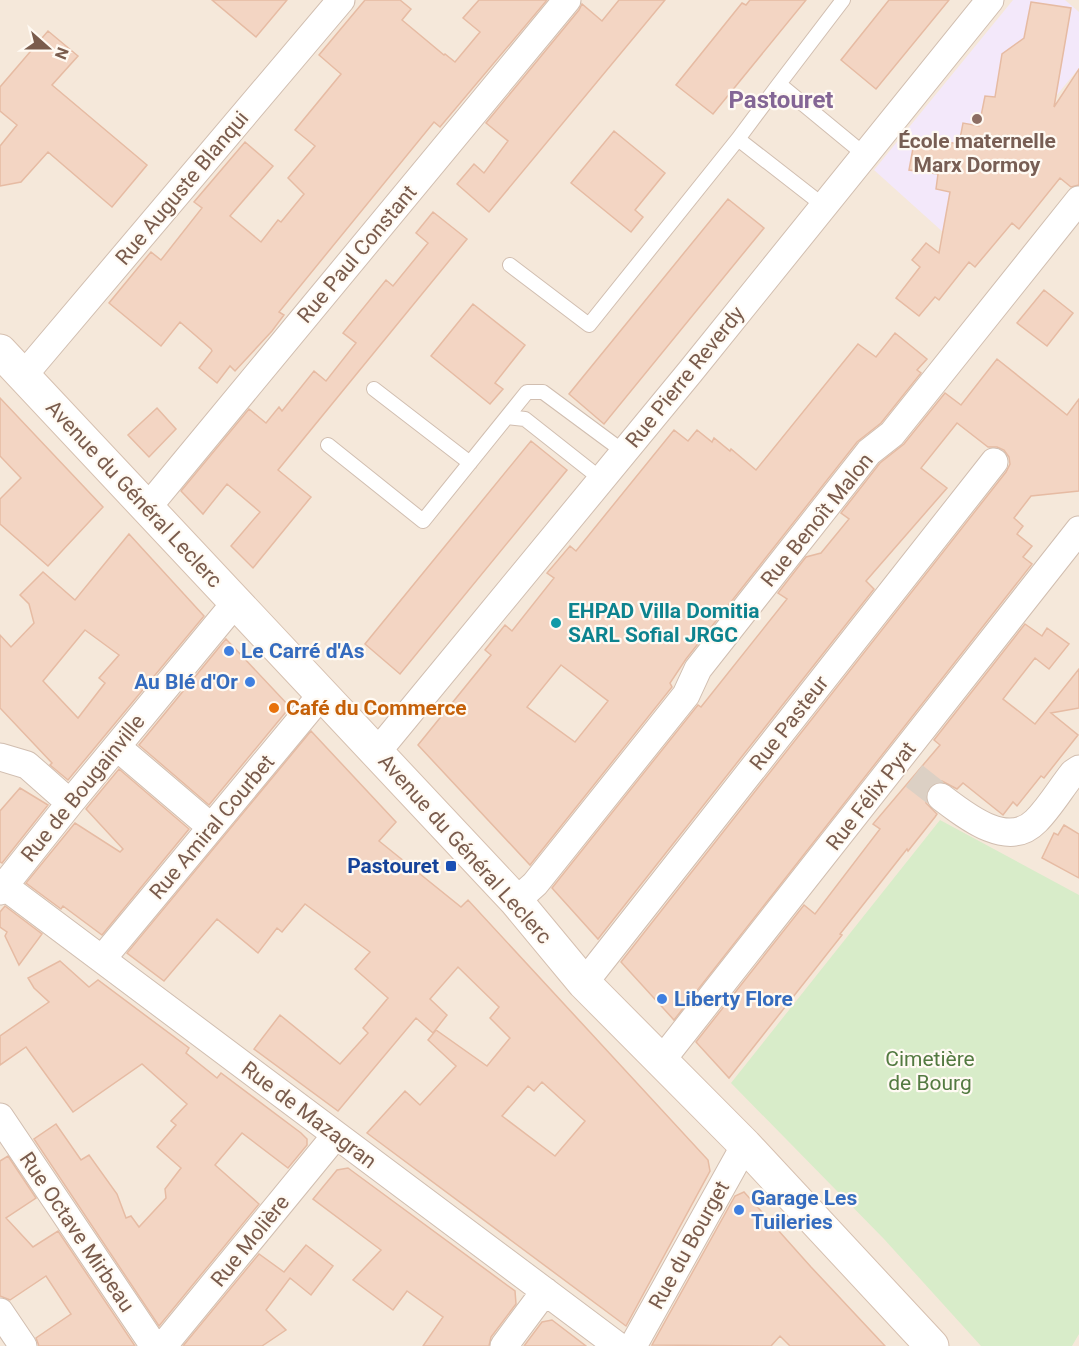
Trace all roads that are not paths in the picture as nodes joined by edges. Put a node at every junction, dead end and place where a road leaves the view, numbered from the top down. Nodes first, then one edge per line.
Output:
1 (341, 0) edge
2 (567, 0) edge
3 (843, 0) edge
4 (990, 0) edge
5 (779, 84) junction
6 (738, 139) junction
7 (865, 155) junction
8 (1079, 200) edge
9 (824, 206) junction
10 (510, 265) dead end
11 (0, 351) edge
12 (23, 376) junction
13 (374, 389) dead end
14 (507, 417) junction
15 (328, 445) dead end
16 (624, 452) junction
17 (994, 462) dead end
18 (470, 463) junction
19 (601, 479) junction
20 (147, 508) junction
21 (1079, 530) edge
22 (236, 602) junction
23 (322, 694) junction
24 (117, 747) junction
25 (377, 752) junction
26 (0, 757) edge
27 (1079, 769) edge
28 (941, 797) tunnel mouth
29 (70, 802) junction
30 (212, 827) junction
31 (1, 886) edge
32 (516, 901) junction
33 (102, 959) junction
34 (584, 983) junction
35 (661, 1062) junction
36 (0, 1118) edge
37 (336, 1135) junction
38 (745, 1145) junction
39 (545, 1291) junction
40 (0, 1311) edge
41 (23, 1346) edge
42 (154, 1346) edge
43 (163, 1346) edge
44 (504, 1346) edge
45 (618, 1346) edge
46 (633, 1346) edge
47 (932, 1346) edge

1 - 12 street, Rue Auguste Blanqui
2 - 20 street, Rue Paul Constant
3 - 5 lane
4 - 7 street, Rue Pierre Reverdy
5 - 6 lane
5 - 7 lane
6 - 9 lane
6 - 10 lane
7 - 9 street, Rue Pierre Reverdy
8 - 32 street, Rue Benoît Malon
9 - 16 street, Rue Pierre Reverdy
11 - 12 main road, Avenue du Général Leclerc
12 - 20 main road, Avenue du Général Leclerc
13 - 18 lane
14 - 16 lane
14 - 18 lane
14 - 19 lane
15 - 18 lane
16 - 19 street, Rue Pierre Reverdy
17 - 34 street, Rue Pasteur
19 - 25 street, Rue Pierre Reverdy
20 - 22 main road, Avenue du Général Leclerc
21 - 35 street, Rue Félix Pyat
22 - 23 main road, Avenue du Général Leclerc
22 - 24 street, Rue de Bougainville
23 - 25 main road, Avenue du Général Leclerc
23 - 30 street, Rue Amiral Courbet
24 - 29 street, Rue de Bougainville
24 - 30 street
25 - 32 main road, Avenue du Général Leclerc
26 - 29 street
27 - 28 street
29 - 31 street, Rue de Bougainville
30 - 33 street, Rue Amiral Courbet
31 - 33 street, Rue de Mazagran
32 - 34 main road, Avenue du Général Leclerc
33 - 37 street, Rue de Mazagran
34 - 35 main road, Avenue du Général Leclerc
35 - 38 main road, Avenue du Général Leclerc
36 - 42 street, Rue Octave Mirbeau
37 - 39 street, Rue de Mazagran
37 - 43 street, Rue Molière
38 - 46 street, Rue du Bourget
38 - 47 main road, Avenue du Général Leclerc
39 - 44 street
39 - 45 street, Rue de Mazagran
40 - 41 street

